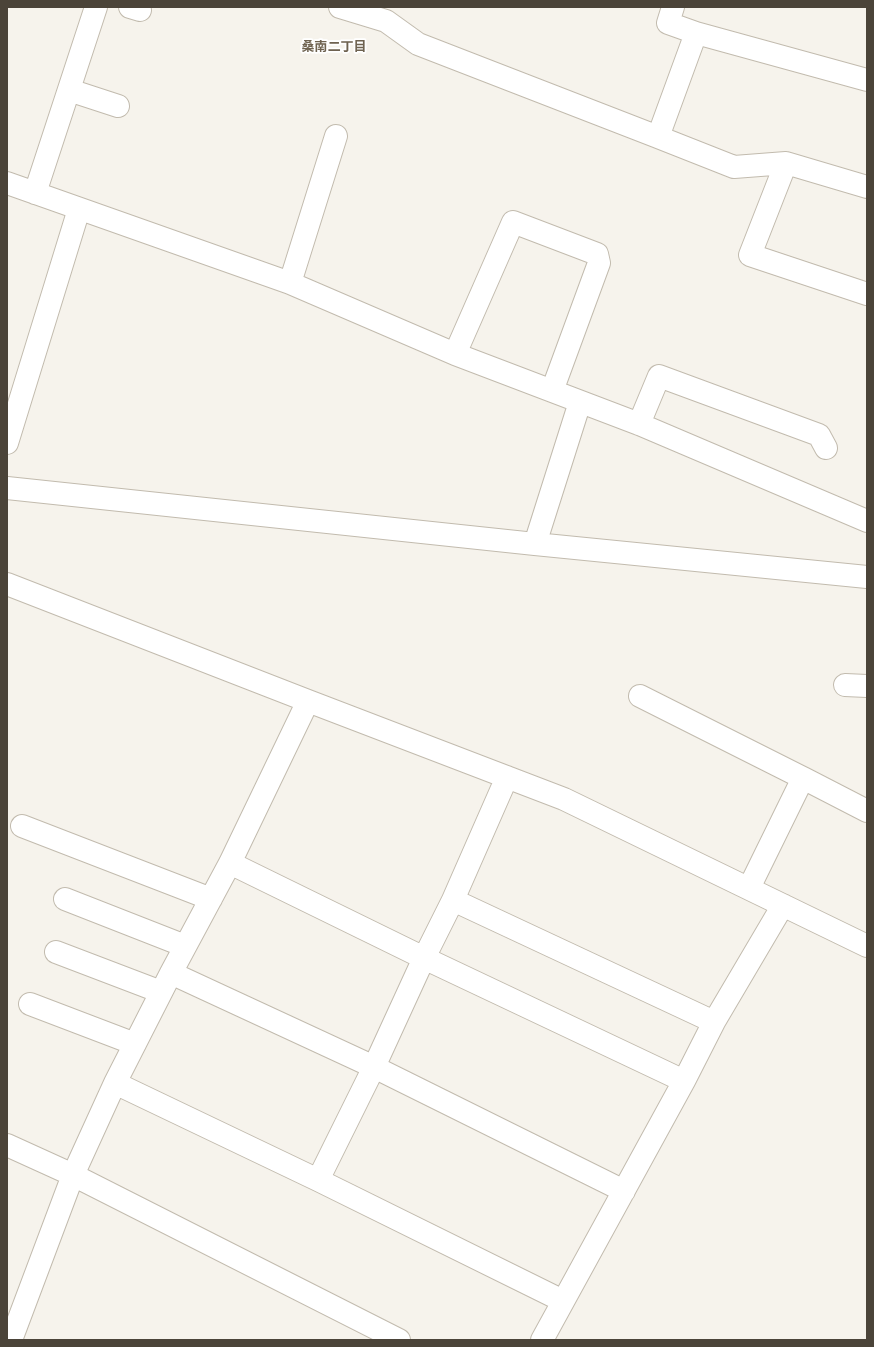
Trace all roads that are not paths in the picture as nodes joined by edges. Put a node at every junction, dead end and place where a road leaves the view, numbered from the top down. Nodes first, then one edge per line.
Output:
1 (96, 7) edge
2 (340, 7) edge
3 (673, 7) edge
4 (696, 32) junction
5 (867, 80) edge
6 (69, 90) junction
7 (118, 106) dead end
8 (336, 136) dead end
9 (658, 137) junction
10 (786, 163) junction
11 (7, 183) edge
12 (867, 187) edge
13 (35, 193) junction
14 (79, 210) junction
15 (290, 283) junction
16 (867, 294) edge
17 (455, 354) junction
18 (552, 391) junction
19 (580, 402) junction
20 (640, 424) junction
21 (7, 443) edge
22 (826, 448) dead end
23 (7, 488) edge
24 (867, 521) edge
25 (535, 544) junction
26 (867, 577) edge
27 (7, 584) edge
28 (845, 686) dead end
29 (867, 686) edge
30 (640, 696) dead end
31 (308, 701) junction
32 (507, 777) junction
33 (803, 778) junction
34 (867, 811) edge
35 (22, 826) dead end
36 (230, 863) junction
37 (749, 888) junction
38 (65, 899) dead end
39 (211, 899) junction
40 (453, 900) junction
41 (783, 905) junction
42 (185, 946) junction
43 (867, 946) edge
44 (56, 952) dead end
45 (424, 958) junction
46 (171, 973) junction
47 (161, 992) junction
48 (30, 1004) dead end
49 (714, 1022) junction
50 (135, 1044) junction
51 (374, 1067) junction
52 (684, 1081) junction
53 (115, 1083) junction
54 (7, 1145) edge
55 (73, 1175) junction
56 (318, 1180) junction
57 (624, 1191) junction
58 (563, 1301) junction
59 (11, 1340) edge
60 (399, 1340) edge
61 (542, 1340) edge

1 - 6 street
2 - 9 street
3 - 4 street
4 - 5 street
4 - 9 street
6 - 7 street
6 - 13 street
8 - 15 street
9 - 10 street
10 - 12 street
10 - 16 street
11 - 13 street
13 - 14 street
14 - 15 street
14 - 21 street
15 - 17 street
17 - 18 street
17 - 18 street
18 - 19 street
19 - 20 street
19 - 25 street
20 - 22 street
20 - 24 street
23 - 25 street
25 - 26 street
27 - 31 street
28 - 29 street
30 - 33 street
31 - 32 street
31 - 36 street
32 - 37 street
32 - 40 street
33 - 34 street
33 - 37 street
35 - 39 street
36 - 39 street
36 - 45 street
37 - 41 street
38 - 42 street
39 - 42 street
40 - 45 street
40 - 49 street
41 - 43 street
41 - 49 street
42 - 46 street
44 - 47 street
45 - 51 street
45 - 52 street
46 - 47 street
46 - 51 street
47 - 50 street
48 - 50 street
49 - 52 street
50 - 53 street
51 - 56 street
51 - 57 street
52 - 57 street
53 - 55 street
53 - 56 street
54 - 55 street
55 - 59 street
55 - 60 street
56 - 58 street
57 - 58 street
58 - 61 street

